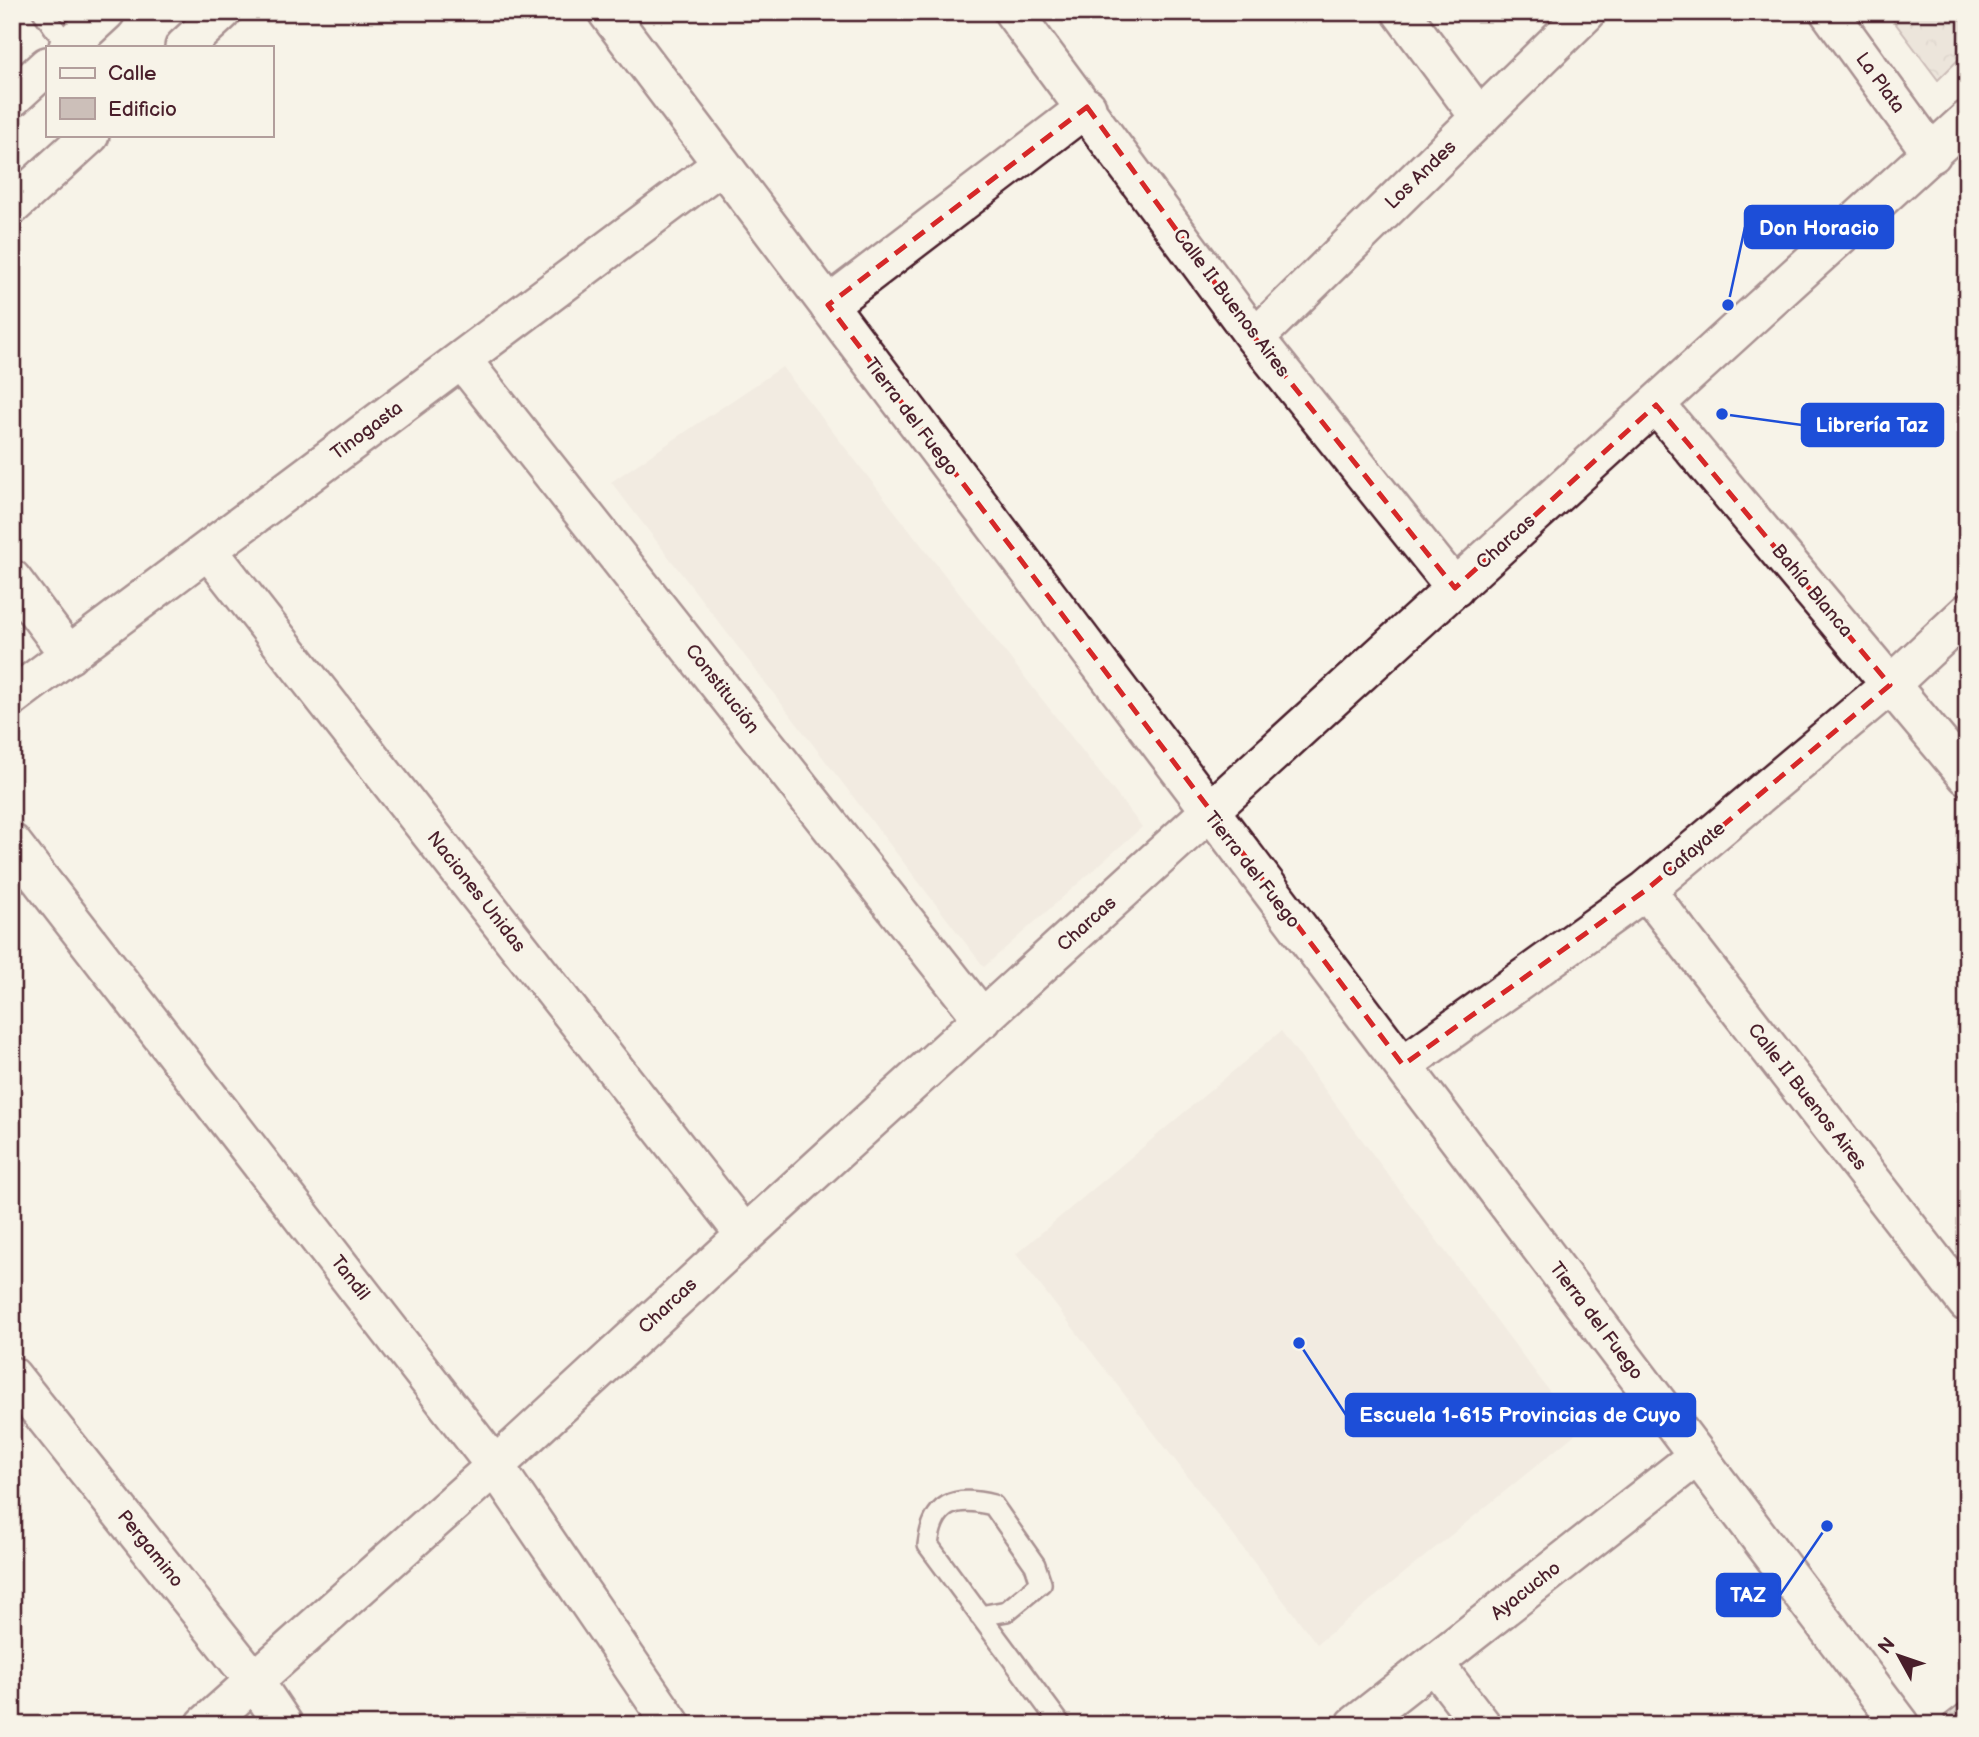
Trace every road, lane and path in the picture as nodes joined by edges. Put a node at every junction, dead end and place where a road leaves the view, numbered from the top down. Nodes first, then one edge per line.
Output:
1 (43, 12) edge
2 (106, 12) edge
3 (222, 12) edge
4 (607, 12) edge
5 (1013, 12) edge
6 (1401, 12) edge
7 (1587, 12) edge
8 (1829, 12) edge
9 (67, 46) edge
10 (69, 46) edge
11 (185, 46) edge
12 (46, 67) edge
13 (12, 98) edge
14 (1087, 107) junction
15 (1480, 118) junction
16 (1967, 120) edge
17 (89, 136) edge
18 (1932, 154) junction
19 (722, 164) junction
20 (12, 206) edge
21 (828, 305) junction
22 (1255, 338) junction
23 (462, 360) junction
24 (1656, 405) junction
25 (208, 550) junction
26 (12, 579) edge
27 (1455, 588) junction
28 (1967, 612) edge
29 (69, 655) junction
30 (1890, 685) junction
31 (12, 697) edge
32 (1967, 776) edge
33 (1208, 813) junction
34 (12, 843) edge
35 (1646, 890) junction
36 (983, 1019) junction
37 (1403, 1065) junction
38 (745, 1235) junction
39 (1967, 1303) edge
40 (12, 1376) edge
41 (1697, 1456) junction
42 (495, 1466) junction
43 (980, 1616) junction
44 (1434, 1663) junction
45 (253, 1679) junction
46 (205, 1725) edge
47 (284, 1725) edge
48 (672, 1725) edge
49 (1061, 1725) edge
50 (1355, 1725) edge
51 (1482, 1725) edge
52 (1901, 1725) edge

1 - 9 lane
2 - 10 street
3 - 11 street
4 - 19 street, Tierra del Fuego
5 - 14 street, Calle II Buenos Aires
6 - 15 street
7 - 15 street, Los Andes
8 - 18 street, La Plata
12 - 13 street
14 - 21 street
14 - 22 street, Calle II Buenos Aires
15 - 22 street, Los Andes
16 - 18 street, Charcas
17 - 20 street
18 - 24 street, Charcas
19 - 21 street, Tierra del Fuego
19 - 23 street, Tinogasta
21 - 33 street, Tierra del Fuego
22 - 27 street, Calle II Buenos Aires
23 - 25 street, Tinogasta
23 - 36 street, Constitución
24 - 27 street, Charcas
24 - 30 street, Bahía Blanca
25 - 29 street, Tinogasta
25 - 38 street, Naciones Unidas
26 - 29 street
27 - 33 street, Charcas
28 - 30 street, Cafayate
29 - 31 street, Tinogasta
30 - 32 street, Bahía Blanca
30 - 35 street, Cafayate
33 - 36 street, Charcas
33 - 37 street, Tierra del Fuego
34 - 42 street, Tandil
35 - 37 street, Cafayate
35 - 39 street, Calle II Buenos Aires
36 - 38 street, Charcas
37 - 41 street, Tierra del Fuego
38 - 42 street, Charcas
40 - 45 street, Pergamino
41 - 44 street, Ayacucho
41 - 52 street, Tierra del Fuego
42 - 45 street, Charcas
42 - 48 street, Tandil
43 - 43 lane
43 - 49 lane
44 - 50 street, Ayacucho
44 - 51 street
45 - 46 street, Charcas
45 - 47 street, Pergamino

